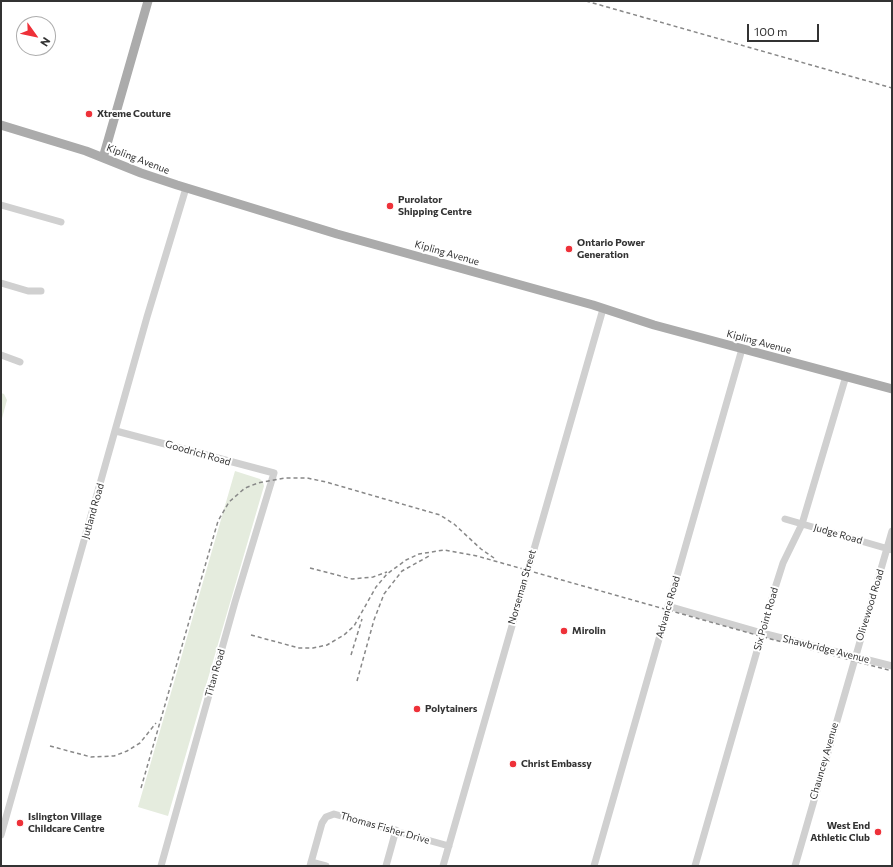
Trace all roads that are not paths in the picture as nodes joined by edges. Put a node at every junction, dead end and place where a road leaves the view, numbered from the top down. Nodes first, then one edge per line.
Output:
1 (148, 1) edge
2 (1, 125) edge
3 (103, 158) junction
4 (186, 188) junction
5 (1, 205) edge
6 (61, 222) dead end
7 (1, 284) edge
8 (41, 291) dead end
9 (603, 309) junction
10 (742, 349) junction
11 (1, 355) edge
12 (20, 362) dead end
13 (846, 376) junction
14 (892, 389) edge
15 (116, 431) junction
16 (272, 480) joint
17 (784, 519) dead end
18 (802, 524) junction
19 (892, 531) edge
20 (890, 549) edge
21 (668, 606) junction
22 (762, 633) junction
23 (854, 657) junction
24 (892, 666) edge
25 (396, 830) junction
26 (1, 835) edge
27 (449, 846) junction
28 (311, 864) edge
29 (161, 866) edge
30 (326, 866) edge
31 (386, 866) edge
32 (443, 866) edge
33 (594, 866) edge
34 (695, 866) edge
35 (795, 866) edge

1 - 3 main road
2 - 3 main road, Kipling Avenue
3 - 4 main road, Kipling Avenue
4 - 9 main road, Kipling Avenue
4 - 15 street, Jutland Road
5 - 6 street
7 - 8 street
9 - 10 main road, Kipling Avenue
9 - 27 street, Norseman Street
10 - 13 main road, Kipling Avenue
10 - 21 street, Advance Road
11 - 12 street
13 - 14 main road, Kipling Avenue
13 - 18 street, Six Point Road
15 - 16 street, Goodrich Road
15 - 26 street, Jutland Road
16 - 29 street, Titan Road
17 - 18 street, Judge Road
18 - 20 street, Judge Road
18 - 22 street, Six Point Road
19 - 20 street, Olivewood Road
20 - 23 street, Olivewood Road
21 - 22 street, Shawbridge Avenue
21 - 33 street, Advance Road
22 - 23 street, Shawbridge Avenue
22 - 34 street, Six Point Road
23 - 24 street, Shawbridge Avenue
23 - 35 street, Chauncey Avenue
25 - 27 street, Thomas Fisher Drive
25 - 28 street, Thomas Fisher Drive
25 - 31 street
27 - 32 street, Norseman Street
28 - 30 street

